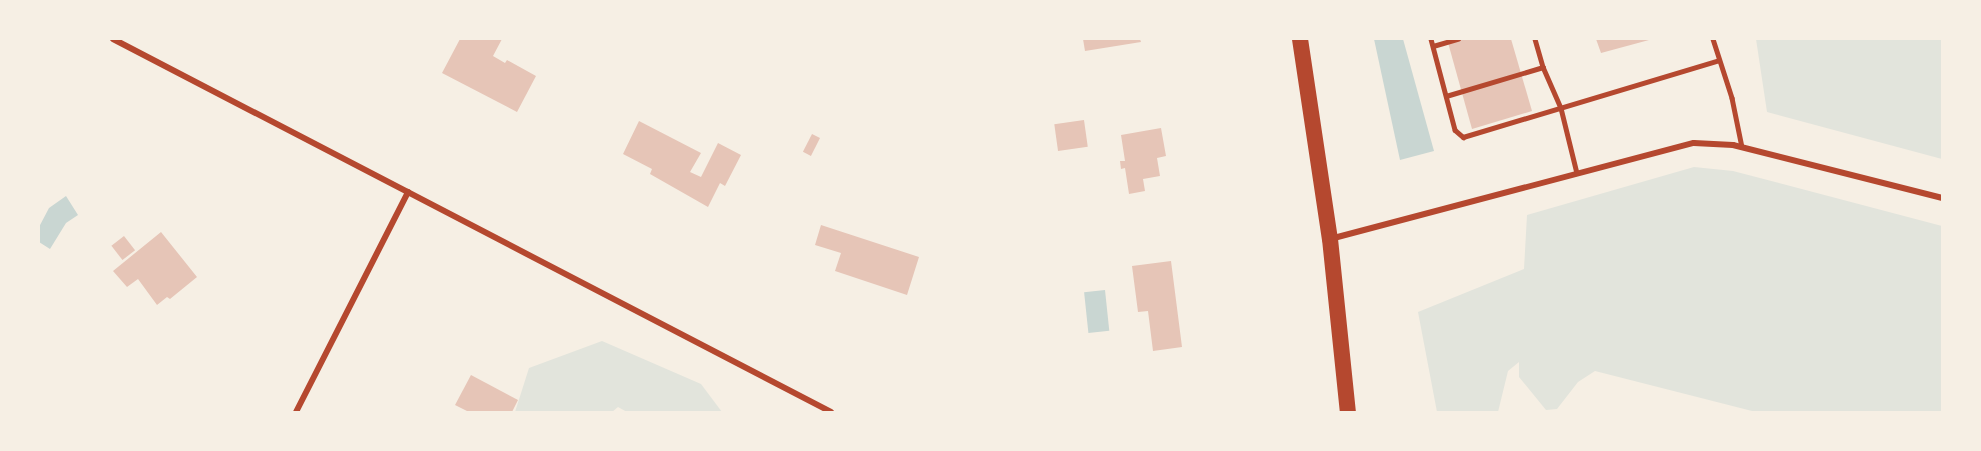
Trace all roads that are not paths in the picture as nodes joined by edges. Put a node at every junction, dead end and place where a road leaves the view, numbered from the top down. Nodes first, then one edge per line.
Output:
1 (113, 39) edge
2 (1300, 39) edge
3 (1431, 39) edge
4 (1458, 39) edge
5 (1534, 39) edge
6 (1713, 39) edge
7 (1432, 46) junction
8 (1719, 60) junction
9 (1543, 67) junction
10 (1446, 96) junction
11 (1561, 108) junction
12 (1742, 147) junction
13 (1577, 173) junction
14 (408, 192) junction
15 (1942, 198) edge
16 (1330, 239) junction
17 (296, 412) edge
18 (831, 412) edge
19 (1348, 412) edge

1 - 14 street
2 - 16 highway
3 - 7 lane
4 - 7 lane
5 - 9 lane
6 - 8 lane
7 - 10 lane
8 - 11 lane
8 - 12 lane
9 - 10 lane
9 - 11 lane
10 - 11 lane
11 - 13 lane
12 - 13 street
12 - 15 street
13 - 16 street
14 - 17 street
14 - 18 street
16 - 19 highway

